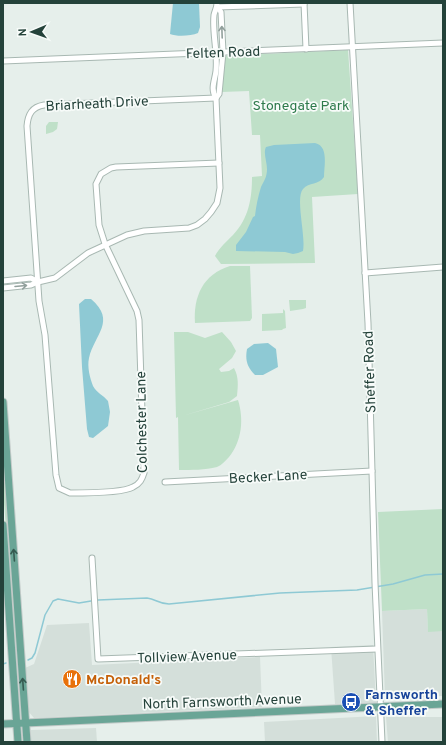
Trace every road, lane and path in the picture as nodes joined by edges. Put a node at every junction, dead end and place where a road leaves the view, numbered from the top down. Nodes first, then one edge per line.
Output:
1 (350, 3) edge
2 (291, 4) edge
3 (304, 4) edge
4 (217, 5) edge
5 (443, 43) edge
6 (353, 46) junction
7 (306, 49) junction
8 (216, 52) junction
9 (223, 52) junction
10 (3, 61) edge
11 (216, 98) junction
12 (219, 163) junction
13 (105, 244) junction
14 (443, 267) edge
15 (365, 273) junction
16 (3, 281) edge
17 (38, 282) junction
18 (3, 288) edge
19 (3, 402) edge
20 (372, 471) junction
21 (6, 474) edge
22 (165, 482) dead end
23 (3, 525) edge
24 (92, 558) dead end
25 (377, 649) junction
26 (443, 704) edge
27 (380, 707) junction
28 (26, 723) junction
29 (3, 724) edge
30 (17, 724) junction
31 (18, 742) edge
32 (27, 742) edge
33 (382, 742) edge

1 - 6 street, Sheffer Road
2 - 3 street
2 - 4 street
3 - 7 street
4 - 8 street
9 -> 4 street
5 - 6 street, Felten Road
6 - 7 street, Felten Road
6 - 15 street, Sheffer Road
7 - 9 street, Felten Road
8 - 9 street, Felten Road
8 - 10 street, Felten Road
8 - 11 street
9 - 11 street
11 - 12 street
11 - 17 street, Briarheath Drive
12 - 13 street
12 - 13 street
13 - 17 street
13 - 17 street, Colchester Lane
14 - 15 street
15 - 20 street, Sheffer Road
16 - 17 street
18 -> 17 street
19 - 21 main road
20 - 22 street, Becker Lane
20 - 25 street, Sheffer Road
28 -> 21 main road
23 - 30 main road
24 - 25 street, Tollview Avenue
25 - 27 street, Sheffer Road
26 - 27 main road, North Farnsworth Avenue
27 - 28 main road, North Farnsworth Avenue
27 - 33 street, Sheffer Road
28 - 30 main road, North Farnsworth Avenue
28 - 32 main road
29 - 30 main road, North Farnsworth Avenue
30 - 31 main road

